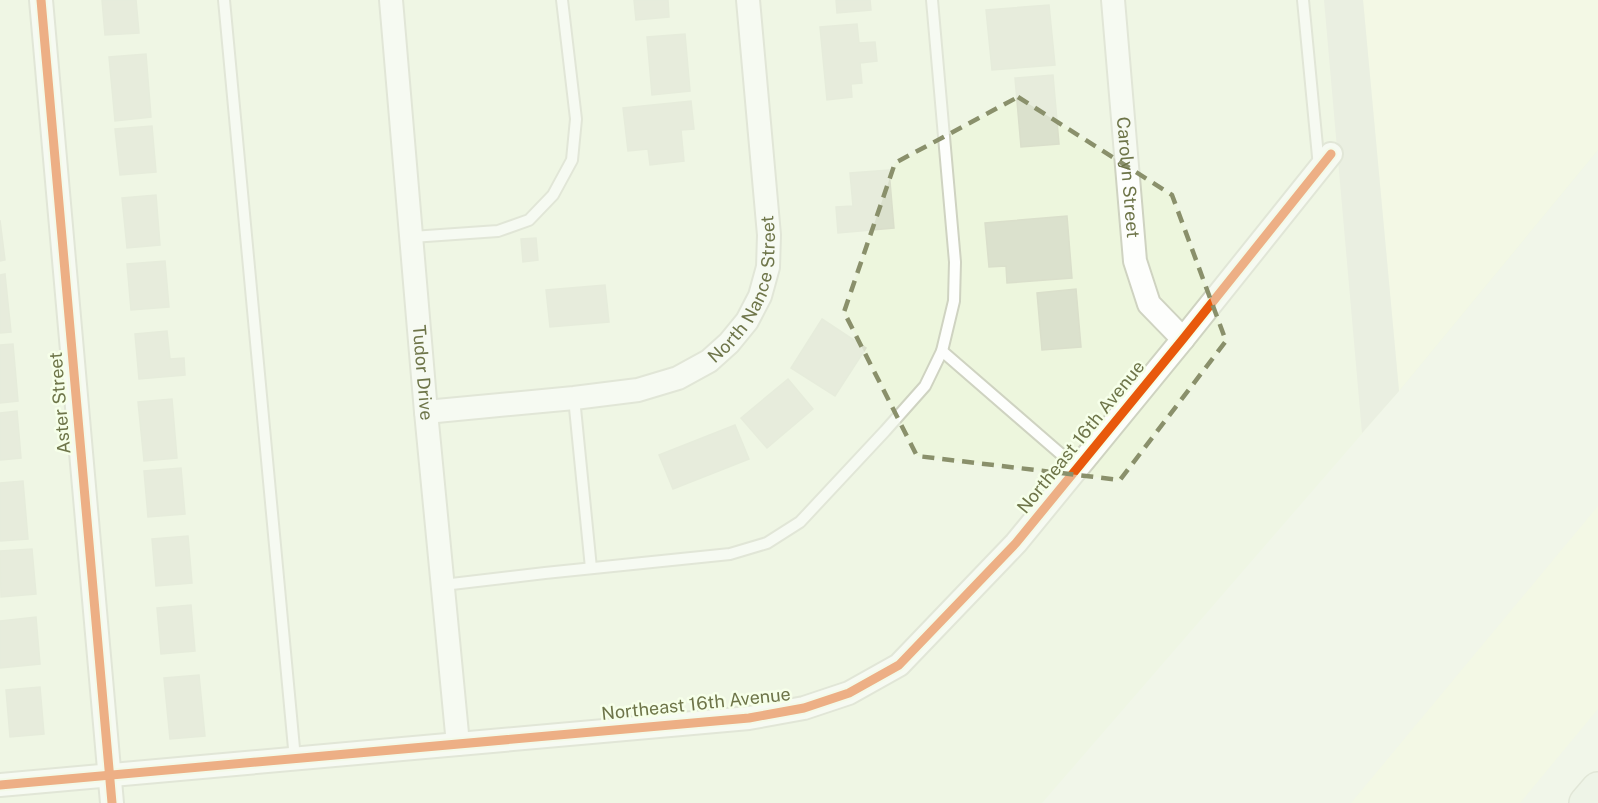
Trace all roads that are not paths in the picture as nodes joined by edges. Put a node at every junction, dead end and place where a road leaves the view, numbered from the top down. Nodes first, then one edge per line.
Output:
1 (41, 0) edge
2 (224, 0) edge
3 (391, 0) edge
4 (562, 0) edge
5 (748, 0) edge
6 (932, 0) edge
7 (1113, 0) edge
8 (1303, 0) edge
9 (1325, 162) joint
10 (412, 237) junction
11 (1183, 339) junction
12 (942, 351) junction
13 (574, 398) junction
14 (426, 412) junction
15 (1077, 468) junction
16 (591, 568) junction
17 (443, 585) junction
18 (458, 744) junction
19 (295, 759) junction
20 (110, 775) junction
21 (0, 785) edge
22 (1598, 789) edge
23 (112, 803) edge
24 (1586, 803) edge

1 - 20 street, Aster Street
2 - 19 lane
3 - 10 street, Tudor Drive
4 - 10 lane
5 - 13 street, North Nance Street
6 - 12 lane
7 - 11 street, Carolyn Street
8 - 9 lane
9 - 11 street, Northeast 16th Avenue
10 - 14 street, Tudor Drive
11 - 15 street, Northeast 16th Avenue
12 - 15 lane
12 - 16 lane
13 - 14 street, North Nance Street
13 - 16 lane
14 - 17 street, Tudor Drive
15 - 18 street, Northeast 16th Avenue
16 - 17 lane
17 - 18 street, Tudor Drive
18 - 19 street, Northeast 16th Avenue
19 - 20 street, Northeast 16th Avenue
20 - 21 street, Northeast 16th Avenue
20 - 23 street, Aster Street
22 - 24 main road

